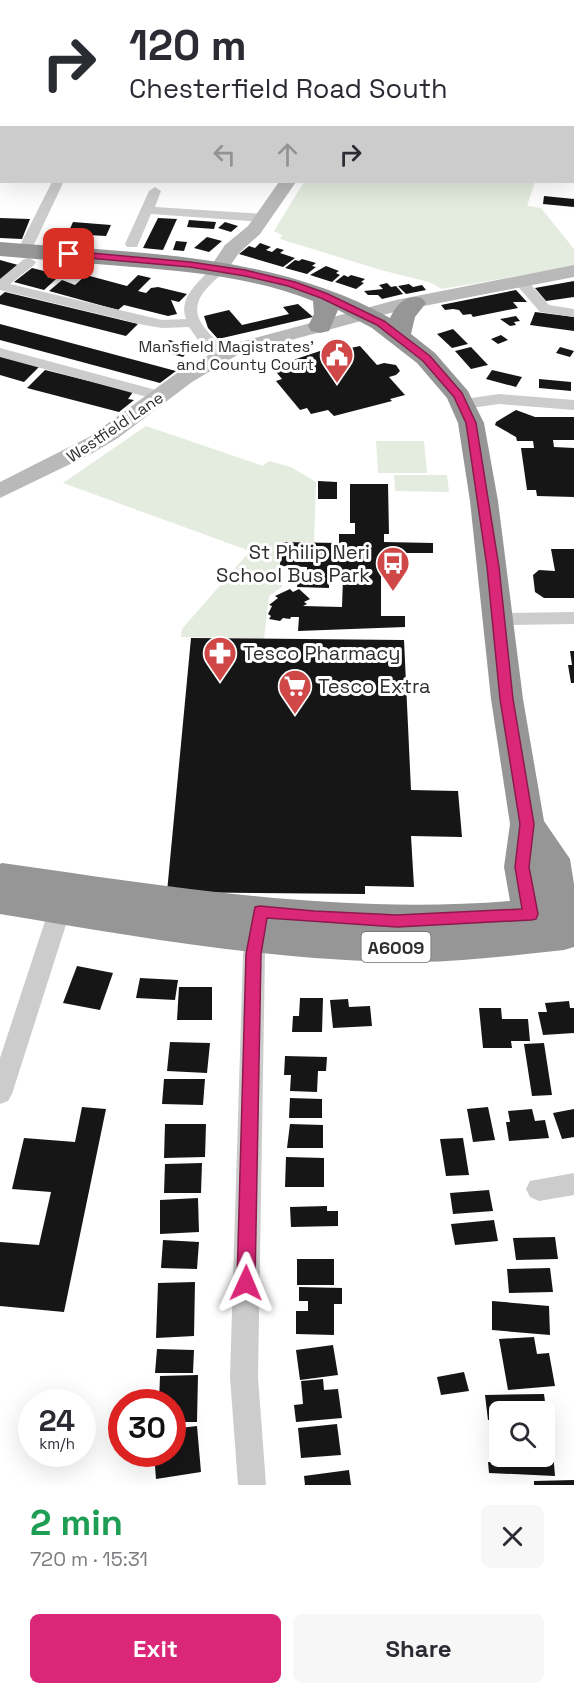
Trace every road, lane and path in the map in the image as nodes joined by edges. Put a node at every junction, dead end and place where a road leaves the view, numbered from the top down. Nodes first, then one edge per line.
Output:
1 (57, 183) dead end
2 (286, 183) edge
3 (155, 191) dead end
4 (147, 210) junction
5 (263, 218) junction
6 (132, 244) dead end
7 (0, 249) edge
8 (26, 256) junction
9 (218, 269) junction
10 (574, 271) edge
11 (520, 282) junction
12 (0, 286) edge
13 (325, 296) junction
14 (414, 303) junction
15 (574, 313) edge
16 (366, 314) junction
17 (195, 323) junction
18 (320, 326) junction
19 (398, 336) junction
20 (0, 352) edge
21 (222, 354) junction
22 (162, 396) junction
23 (464, 404) junction
24 (574, 405) edge
25 (0, 491) edge
26 (574, 618) edge
27 (499, 619) junction
28 (0, 877) edge
29 (0, 900) edge
30 (60, 909) junction
31 (258, 924) junction
32 (0, 1094) edge
33 (574, 1184) edge
34 (539, 1189) dead end
35 (252, 1485) edge

1 - 8 street
2 - 5 street
3 - 4 street
4 - 5 street
4 - 6 street
5 - 9 street
7 - 8 highway, A6009
8 - 9 highway, A6009
8 - 12 street
9 - 13 highway, A6009
9 - 17 street
10 - 11 street, Westfield Lane
11 - 14 street, Westfield Lane
11 - 15 street
12 - 17 street
13 - 16 highway, A6009
13 - 18 highway
14 - 16 street, Westfield Lane
14 - 19 highway
16 - 18 street, Westfield Lane
16 - 19 highway, A6009
17 - 21 street
18 - 21 street, Westfield Lane
19 - 23 highway, A6009
20 - 22 street
21 - 22 street, Westfield Lane
22 - 25 street, Westfield Lane
23 - 24 street
23 - 27 highway, A6009
26 - 27 street
27 - 31 highway, A6009
28 - 31 highway, A6009
29 - 30 highway, A6009
30 - 31 highway, A6009
30 - 32 street
31 - 35 street
33 - 34 street

